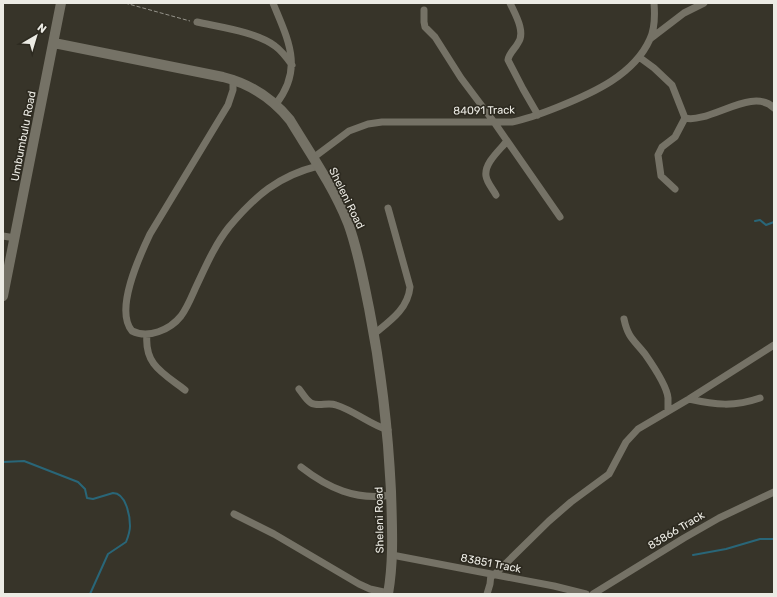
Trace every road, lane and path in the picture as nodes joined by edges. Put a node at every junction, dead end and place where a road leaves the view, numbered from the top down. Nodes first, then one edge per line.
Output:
1 (61, 3) edge
2 (125, 3) edge
3 (273, 3) edge
4 (510, 3) edge
5 (654, 3) edge
6 (704, 3) edge
7 (424, 10) dead end
8 (197, 22) joint
9 (650, 39) junction
10 (54, 43) junction
11 (638, 57) junction
12 (292, 65) junction
13 (233, 79) junction
14 (276, 104) junction
15 (774, 108) edge
16 (538, 115) junction
17 (685, 118) junction
18 (494, 122) junction
19 (507, 141) junction
20 (315, 162) junction
21 (675, 189) dead end
22 (496, 195) dead end
23 (388, 208) dead end
24 (560, 217) dead end
25 (3, 236) edge
26 (15, 238) junction
27 (3, 296) edge
28 (624, 319) dead end
29 (147, 334) junction
30 (374, 334) junction
31 (774, 345) edge
32 (299, 389) dead end
33 (185, 390) dead end
34 (760, 398) dead end
35 (689, 399) junction
36 (668, 411) junction
37 (388, 430) junction
38 (301, 467) dead end
39 (774, 492) edge
40 (391, 495) junction
41 (234, 514) dead end
42 (392, 555) junction
43 (493, 575) junction
44 (388, 594) edge
45 (487, 594) edge
46 (586, 594) edge
47 (593, 594) edge

1 - 10 street, Umbumbulu Road
2 - 8 path
3 - 12 street
4 - 16 street
5 - 9 street, 84091 Track
6 - 9 street
7 - 18 street
8 - 12 street
9 - 11 street, 84091 Track
10 - 13 street, Sheleni Road
10 - 26 street, Umbumbulu Road
11 - 16 street, 84091 Track
11 - 17 street
12 - 14 street
13 - 14 street, Sheleni Road
13 - 29 street
14 - 20 street, Sheleni Road
15 - 17 street
16 - 18 street, 84091 Track
17 - 21 street
18 - 19 street
18 - 20 street, 84091 Track
19 - 22 street
19 - 24 street
20 - 29 street, 84091 Track
20 - 30 street, Sheleni Road
23 - 30 street
25 - 26 street
26 - 27 street, Umbumbulu Road
28 - 36 street
29 - 33 street
30 - 37 street, Sheleni Road
31 - 35 street
32 - 37 street
34 - 35 street
35 - 36 street
36 - 43 street
37 - 40 street, Sheleni Road
38 - 40 street
39 - 47 street, 83866 Track
40 - 42 street, Sheleni Road
41 - 44 street
42 - 43 street, 83851 Track
42 - 44 street, Sheleni Road
43 - 45 street
43 - 46 street, 83851 Track

